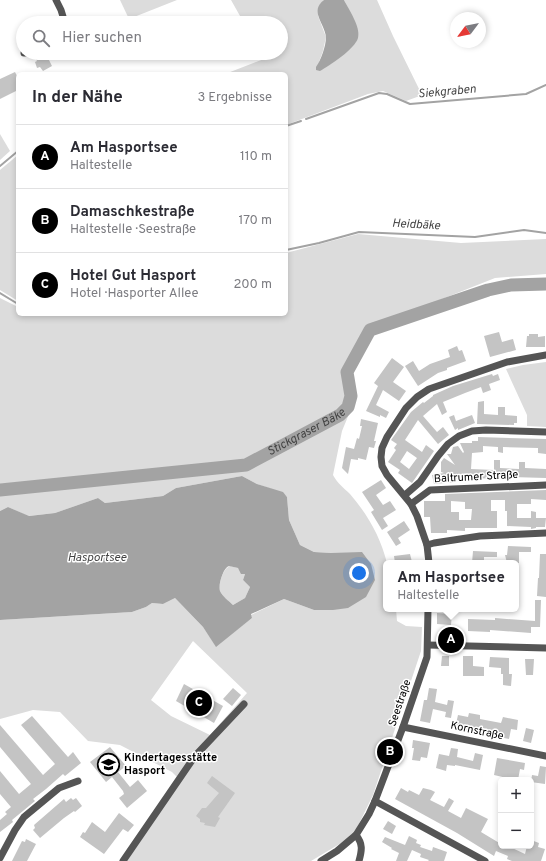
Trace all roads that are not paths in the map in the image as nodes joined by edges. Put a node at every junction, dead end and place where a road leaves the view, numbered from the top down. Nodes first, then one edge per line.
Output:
1 (56, 0) edge
2 (63, 16) edge
3 (546, 355) edge
4 (546, 432) edge
5 (546, 485) edge
6 (403, 493) junction
7 (411, 504) junction
8 (546, 533) edge
9 (427, 545) junction
10 (429, 560) edge
11 (428, 612) edge
12 (428, 645) junction
13 (546, 648) edge
14 (244, 704) dead end
15 (403, 727) junction
16 (546, 756) edge
17 (78, 781) dead end
18 (375, 802) junction
19 (356, 835) junction
20 (0, 858) edge
21 (123, 861) edge
22 (321, 861) edge
23 (359, 861) edge
24 (485, 861) edge

1 - 2 street
3 - 6 street
4 - 6 street
5 - 7 street, Baltrumer Straße
6 - 7 street
7 - 9 street
8 - 9 street
9 - 10 street
11 - 12 street, Seestraße
12 - 13 street
12 - 15 street, Seestraße
14 - 21 street
15 - 16 street, Kornstraße
15 - 18 street, Seestraße
17 - 20 street
18 - 19 street, Seestraße
18 - 24 street
19 - 22 street, Seestraße
19 - 23 street

